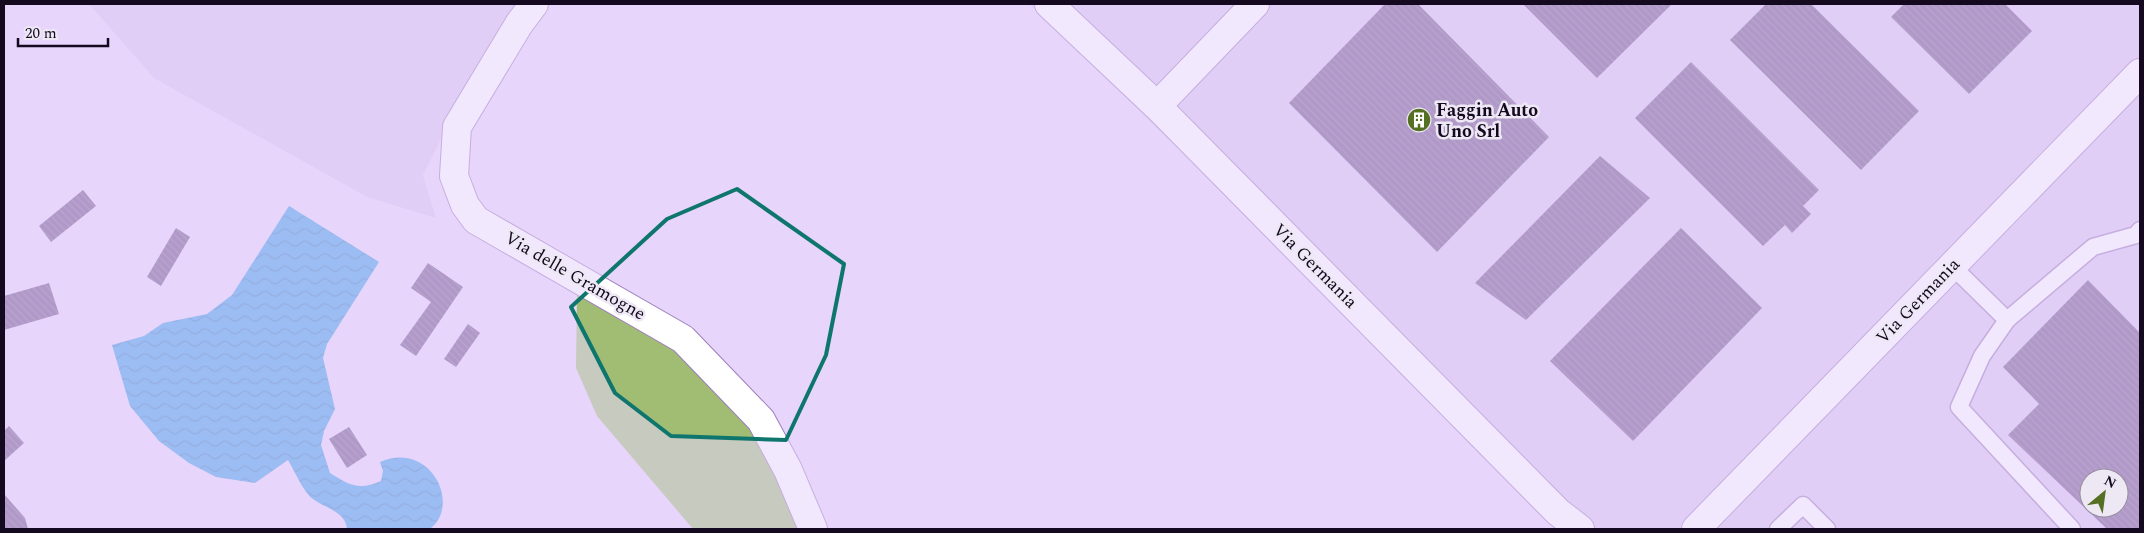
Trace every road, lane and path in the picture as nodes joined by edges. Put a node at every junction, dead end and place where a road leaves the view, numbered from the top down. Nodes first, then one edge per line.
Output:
1 (534, 4) edge
2 (1049, 4) edge
3 (1255, 4) edge
4 (2137, 84) edge
5 (1157, 106) junction
6 (2140, 230) edge
7 (1952, 266) junction
8 (2007, 320) junction
9 (813, 529) edge
10 (1580, 529) edge
11 (1696, 529) edge
12 (1778, 529) edge
13 (1827, 529) edge
14 (2072, 529) edge

1 - 9 street, Via delle Gramogne
2 - 5 street, Via Germania
3 - 5 street
4 - 7 street, Via Germania
5 - 10 street, Via Germania
6 - 8 lane
7 - 8 lane
7 - 11 street, Via Germania
8 - 14 lane
12 - 13 lane

